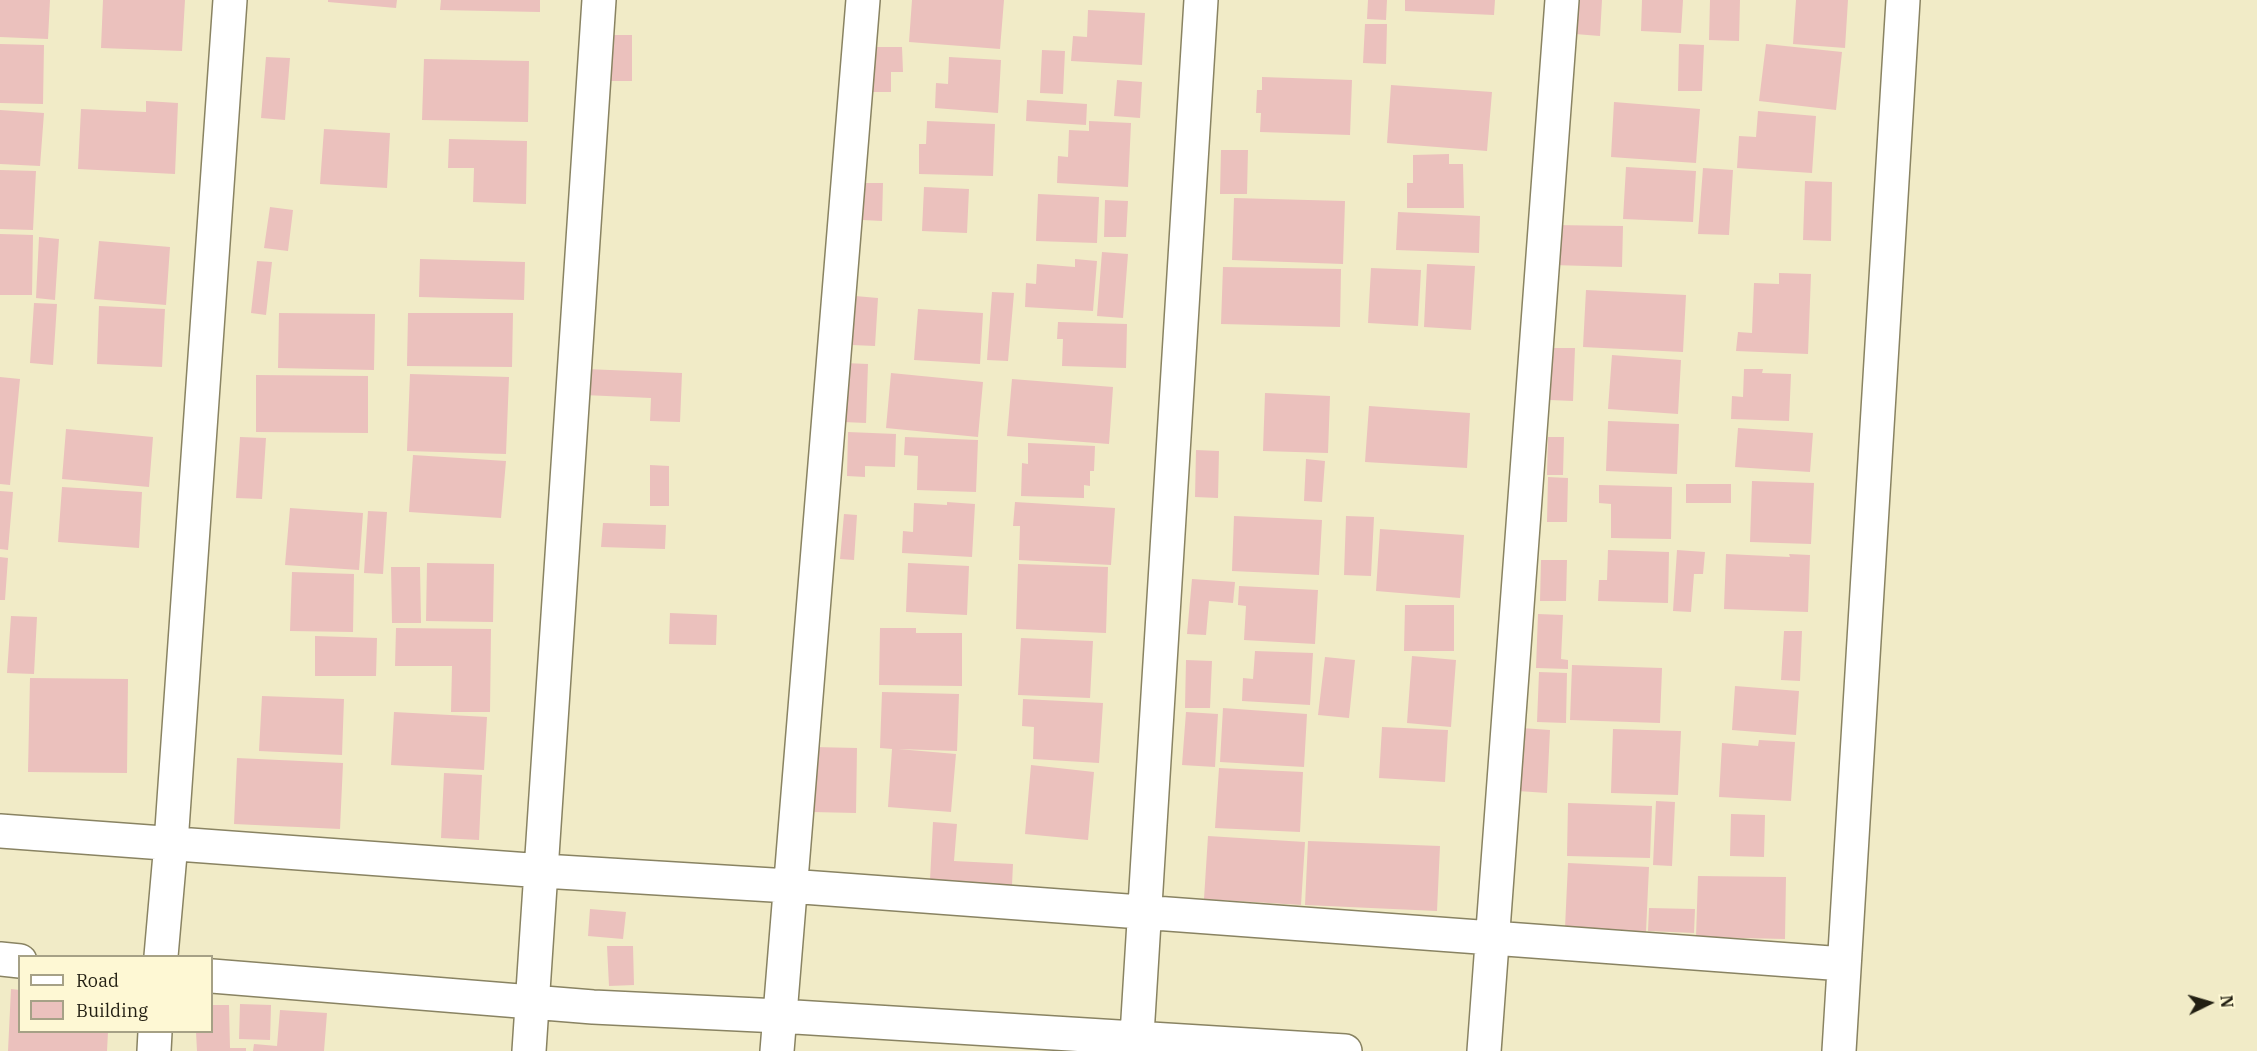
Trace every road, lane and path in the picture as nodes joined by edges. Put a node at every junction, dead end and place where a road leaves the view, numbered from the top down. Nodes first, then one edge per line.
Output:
1 (230, 0) edge
2 (599, 0) edge
3 (863, 0) edge
4 (1201, 0) edge
5 (1562, 0) edge
6 (1903, 0) edge
7 (0, 831) edge
8 (171, 843) junction
9 (543, 871) junction
10 (789, 886) junction
11 (1145, 914) junction
12 (1492, 939) junction
13 (161, 955) edge
14 (0, 959) edge
15 (18, 961) edge
16 (1844, 964) junction
17 (213, 976) edge
18 (533, 1003) junction
19 (779, 1016) junction
20 (155, 1033) edge
21 (1136, 1045) edge
22 (154, 1051) edge
23 (530, 1051) edge
24 (777, 1051) edge
25 (1345, 1051) edge
26 (1484, 1051) edge
27 (1839, 1051) edge

1 - 8 street
2 - 9 street
3 - 10 street
4 - 11 street
5 - 12 street
6 - 16 street
7 - 8 street
8 - 9 street
8 - 13 street
9 - 10 street
9 - 18 street
10 - 11 street
10 - 19 street
11 - 12 street
11 - 21 street
12 - 16 street
12 - 26 street
14 - 15 street
16 - 27 street
17 - 18 street
18 - 19 street
18 - 23 street
19 - 21 street
19 - 24 street
20 - 22 street
21 - 25 street

